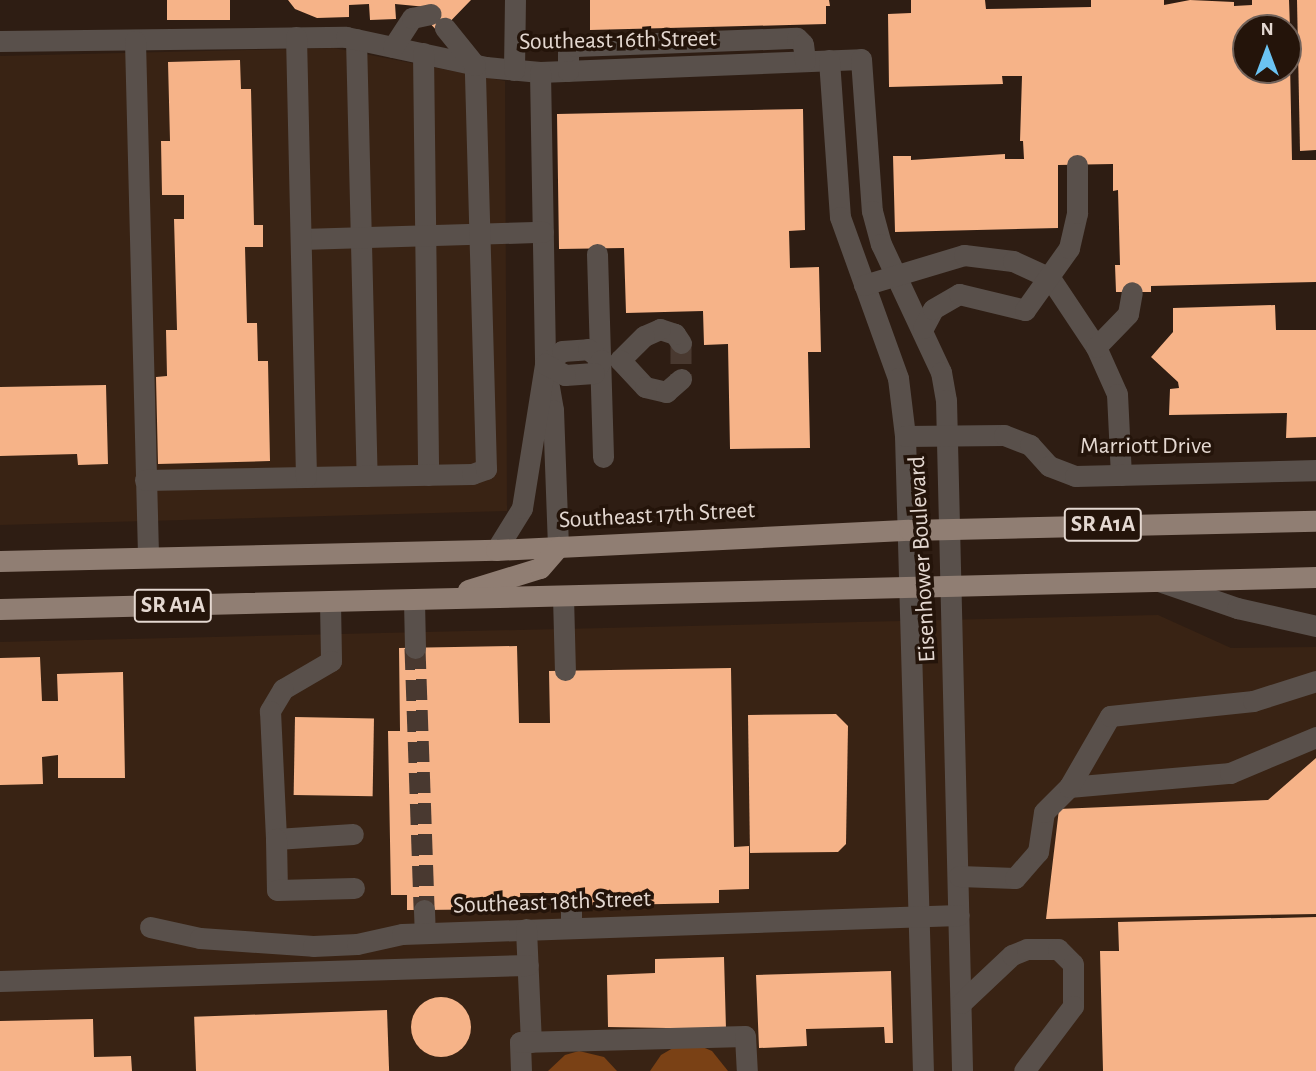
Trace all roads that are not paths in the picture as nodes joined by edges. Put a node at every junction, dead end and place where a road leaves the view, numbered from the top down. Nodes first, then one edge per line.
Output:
1 (514, 0) edge
2 (296, 37) junction
3 (356, 39) junction
4 (0, 41) edge
5 (135, 41) junction
6 (393, 47) junction
7 (423, 53) junction
8 (862, 59) joint
9 (829, 60) junction
10 (475, 65) junction
11 (514, 70) junction
12 (540, 72) junction
13 (1077, 165) dead end
14 (543, 232) junction
15 (482, 236) junction
16 (426, 237) junction
17 (362, 238) junction
18 (301, 239) junction
19 (597, 254) dead end
20 (895, 274) junction
21 (1050, 278) junction
22 (864, 285) junction
23 (1132, 292) dead end
24 (923, 328) junction
25 (681, 343) dead end
26 (1096, 347) junction
27 (610, 360) junction
28 (545, 363) junction
29 (681, 379) dead end
30 (944, 435) junction
31 (905, 436) junction
32 (603, 457) dead end
33 (1316, 470) edge
34 (428, 475) junction
35 (1121, 475) junction
36 (367, 476) junction
37 (306, 477) junction
38 (145, 480) junction
39 (1316, 521) edge
40 (950, 529) junction
41 (909, 530) junction
42 (558, 547) junction
43 (496, 550) junction
44 (148, 556) junction
45 (0, 561) edge
46 (1316, 577) edge
47 (1159, 581) junction
48 (953, 587) junction
49 (912, 588) junction
50 (563, 596) junction
51 (421, 600) junction
52 (330, 602) junction
53 (0, 609) edge
54 (1316, 626) edge
55 (415, 648) tunnel mouth
56 (565, 670) dead end
57 (1316, 681) edge
58 (1316, 737) edge
59 (1069, 787) junction
60 (353, 834) dead end
61 (276, 839) junction
62 (958, 876) junction
63 (354, 888) dead end
64 (571, 906) dead end
65 (424, 910) tunnel mouth
66 (960, 915) junction
67 (921, 916) junction
68 (150, 927) dead end
69 (571, 928) junction
70 (526, 929) junction
71 (425, 933) junction
72 (528, 965) junction
73 (0, 981) edge
74 (961, 1003) junction
75 (531, 1042) junction
76 (521, 1071) edge
77 (747, 1071) edge
78 (923, 1071) edge
79 (962, 1071) edge
80 (1024, 1071) edge

1 - 11 street
2 - 3 street, Southeast 16th Street
2 - 5 street, Southeast 16th Street
2 - 18 street
3 - 6 street, Southeast 16th Street
3 - 17 street
4 - 5 street, Southeast 16th Street
5 - 38 street
6 - 7 street, Southeast 16th Street
6 - 10 street
7 - 10 street, Southeast 16th Street
7 - 16 street
8 - 9 street, Southeast 16th Street
8 - 20 street, Eisenhower Boulevard
9 - 12 street, Southeast 16th Street
9 - 22 street, Eisenhower Boulevard
10 - 11 street, Southeast 16th Street
10 - 15 street
11 - 12 street, Southeast 16th Street
12 - 14 street
13 - 21 street
14 - 15 street
14 - 28 street
15 - 16 street
15 - 34 street
16 - 17 street
16 - 34 street
17 - 18 street
17 - 36 street
18 - 37 street
19 - 27 street
20 - 21 street
20 - 22 street
20 - 24 street, Eisenhower Boulevard
21 - 24 street
21 - 26 street
22 - 31 street, Eisenhower Boulevard
23 - 26 street
24 - 30 street, Eisenhower Boulevard
25 - 27 street
26 - 35 street
27 - 28 street
27 - 29 street
27 - 32 street
28 - 42 street
28 - 43 street
30 - 31 street, Marriott Drive
30 - 35 street, Marriott Drive
30 - 40 street, Eisenhower Boulevard
31 - 41 street, Eisenhower Boulevard
33 - 35 street, Marriott Drive
34 - 36 street
36 - 37 street
37 - 38 street
38 - 44 street
39 - 40 main road, Southeast 17th Street / SR A1A
40 - 41 main road, Southeast 17th Street / SR A1A
40 - 48 street, Eisenhower Boulevard
41 - 42 main road, Southeast 17th Street / SR A1A
41 - 49 street, Eisenhower Boulevard
42 - 43 main road, Southeast 17th Street / SR A1A
42 - 51 main road
43 - 44 main road, Southeast 17th Street / SR A1A
44 - 45 main road, Southeast 17th Street / SR A1A
46 - 47 main road, SR A1A
47 - 48 main road, SR A1A
47 - 54 street
48 - 49 main road, SR A1A
48 - 62 street, Eisenhower Boulevard
49 - 50 main road, SR A1A
49 - 67 street, Eisenhower Boulevard
50 - 51 main road, SR A1A
50 - 56 street
51 - 52 main road, SR A1A
51 - 55 street
52 - 53 main road, SR A1A
52 - 61 street
57 - 59 street
58 - 59 street
59 - 62 street
60 - 61 street
61 - 63 street
62 - 66 street, Eisenhower Boulevard
64 - 69 street
65 - 71 street
66 - 67 street, Southeast 18th Street
66 - 74 street, Eisenhower Boulevard
67 - 69 street, Southeast 18th Street
67 - 78 street, Eisenhower Boulevard
68 - 71 street, Southeast 18th Street
69 - 70 street, Southeast 18th Street
70 - 71 street, Southeast 18th Street
70 - 72 street
72 - 73 street
72 - 75 street
74 - 79 street, Eisenhower Boulevard
74 - 80 street
75 - 76 street
75 - 77 street

